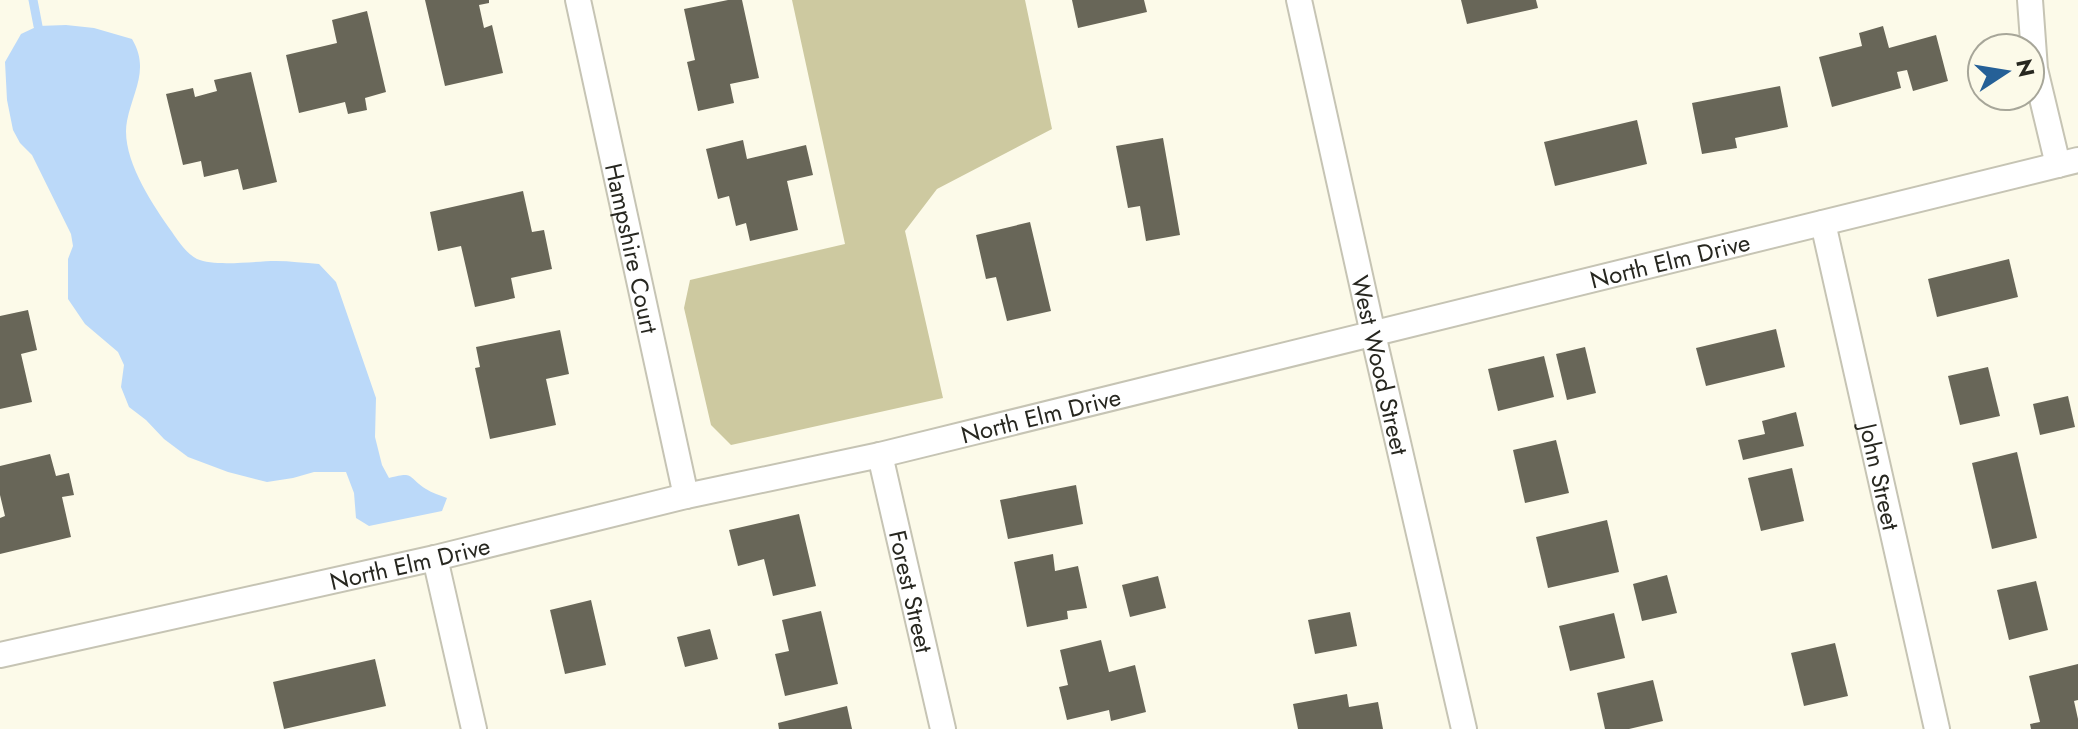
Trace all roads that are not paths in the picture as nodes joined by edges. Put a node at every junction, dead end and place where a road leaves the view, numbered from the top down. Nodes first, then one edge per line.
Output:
1 (578, 0) edge
2 (1299, 0) edge
3 (2030, 0) edge
4 (2068, 162) edge
5 (1823, 223) junction
6 (1373, 334) junction
7 (880, 455) junction
8 (686, 496) junction
9 (435, 558) junction
10 (0, 655) edge
11 (474, 729) edge
12 (943, 729) edge
13 (1464, 729) edge
14 (1937, 729) edge

1 - 8 street, Hampshire Court
2 - 6 street, West Wood Street
3 - 4 street
4 - 5 street, North Elm Drive
5 - 6 street, North Elm Drive
5 - 14 street, John Street
6 - 7 street, North Elm Drive
6 - 13 street, West Wood Street
7 - 8 street, North Elm Drive
7 - 12 street, Forest Street
8 - 9 street, North Elm Drive
9 - 10 street, North Elm Drive
9 - 11 street

